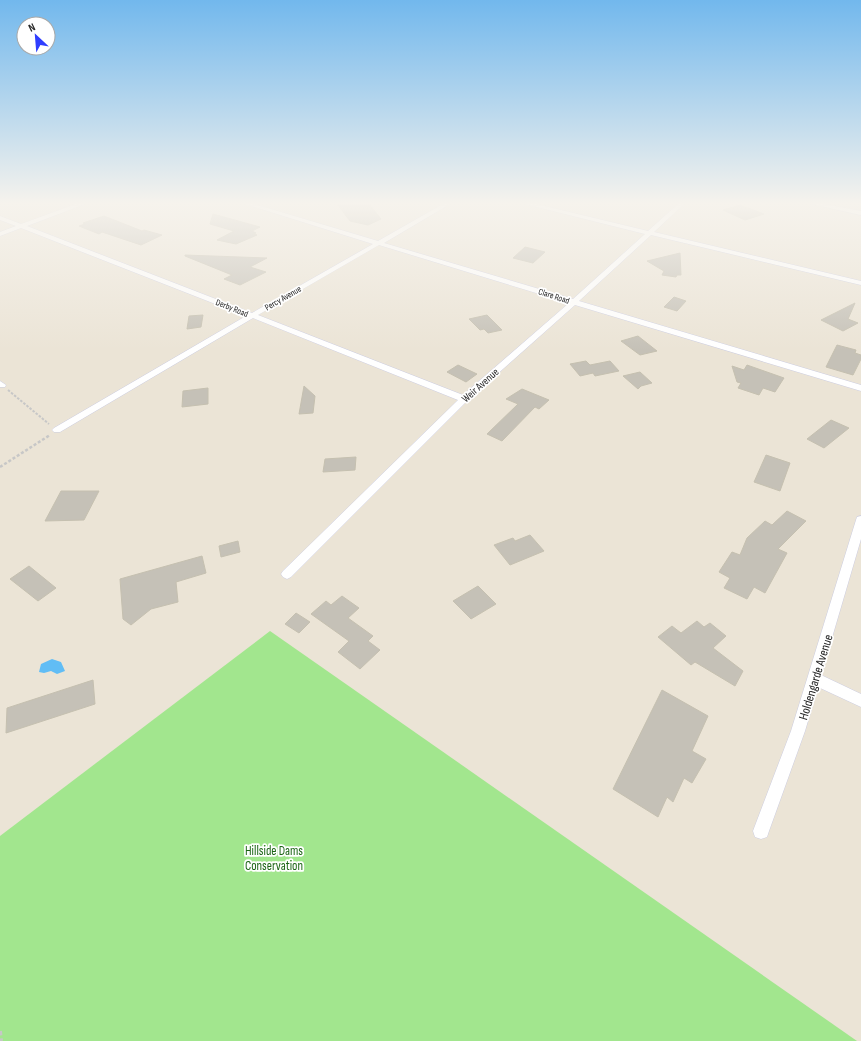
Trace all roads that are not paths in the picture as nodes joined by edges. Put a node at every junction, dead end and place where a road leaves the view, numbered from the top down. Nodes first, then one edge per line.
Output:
1 (91, 253) edge
2 (362, 253) edge
3 (411, 253) edge
4 (627, 253) edge
5 (731, 253) edge
6 (861, 283) edge
7 (574, 302) junction
8 (251, 316) junction
9 (861, 388) edge
10 (464, 399) junction
11 (57, 430) road end
12 (861, 520) edge
13 (287, 574) dead end
14 (815, 678) junction
15 (861, 701) edge
16 (761, 831) dead end

1 - 8 street, Derby Road
2 - 8 street, Percy Avenue
3 - 7 street, Clare Road
4 - 7 street, Weir Avenue
5 - 6 street
7 - 9 street, Clare Road
7 - 10 street, Weir Avenue
8 - 10 street, Derby Road
8 - 11 street, Percy Avenue
10 - 13 street, Weir Avenue
12 - 14 street, Holdengarde Avenue
14 - 15 street
14 - 16 street, Holdengarde Avenue

